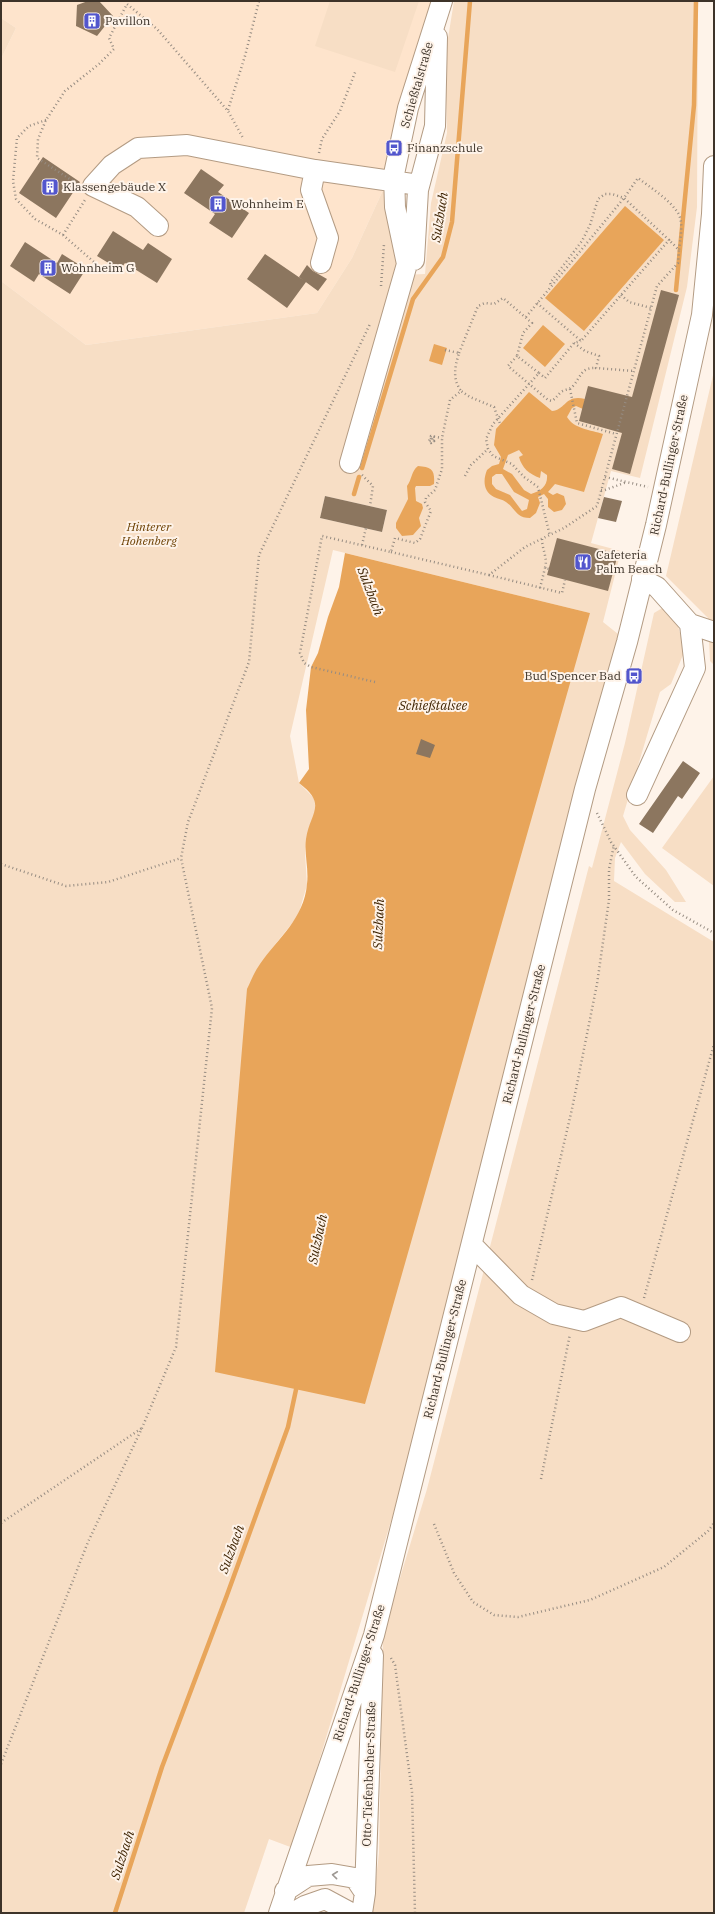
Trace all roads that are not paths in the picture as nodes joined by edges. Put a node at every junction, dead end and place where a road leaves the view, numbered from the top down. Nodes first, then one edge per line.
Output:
1 (440, 9) edge
2 (714, 166) edge
3 (316, 170) junction
4 (394, 182) junction
5 (419, 185) junction
6 (158, 226) dead end
7 (321, 263) dead end
8 (407, 264) junction
9 (350, 463) road end
10 (642, 579) junction
11 (690, 624) junction
12 (714, 632) edge
13 (638, 795) dead end
14 (472, 1245) junction
15 (680, 1332) dead end
16 (374, 1635) junction
17 (285, 1891) junction
18 (365, 1893) junction
19 (279, 1913) edge
20 (294, 1913) edge
21 (351, 1913) edge
22 (362, 1913) edge

1 - 4 street, Schießtalstraße
1 - 5 street
2 - 10 street, Richard-Bullinger-Straße
3 - 4 street
3 - 6 street
3 - 7 street
4 - 5 street
4 - 8 street, Schießtalstraße
5 - 8 street
8 - 9 street
10 - 11 street
10 - 14 street, Richard-Bullinger-Straße
11 - 12 street
11 - 13 street
14 - 15 street
14 - 16 street, Richard-Bullinger-Straße
16 - 17 street, Richard-Bullinger-Straße
16 - 18 street, Otto-Tiefenbacher-Straße
18 -> 17 street
17 - 19 street, Richard-Bullinger-Straße
18 - 22 street, Otto-Tiefenbacher-Straße
20 - 21 street

